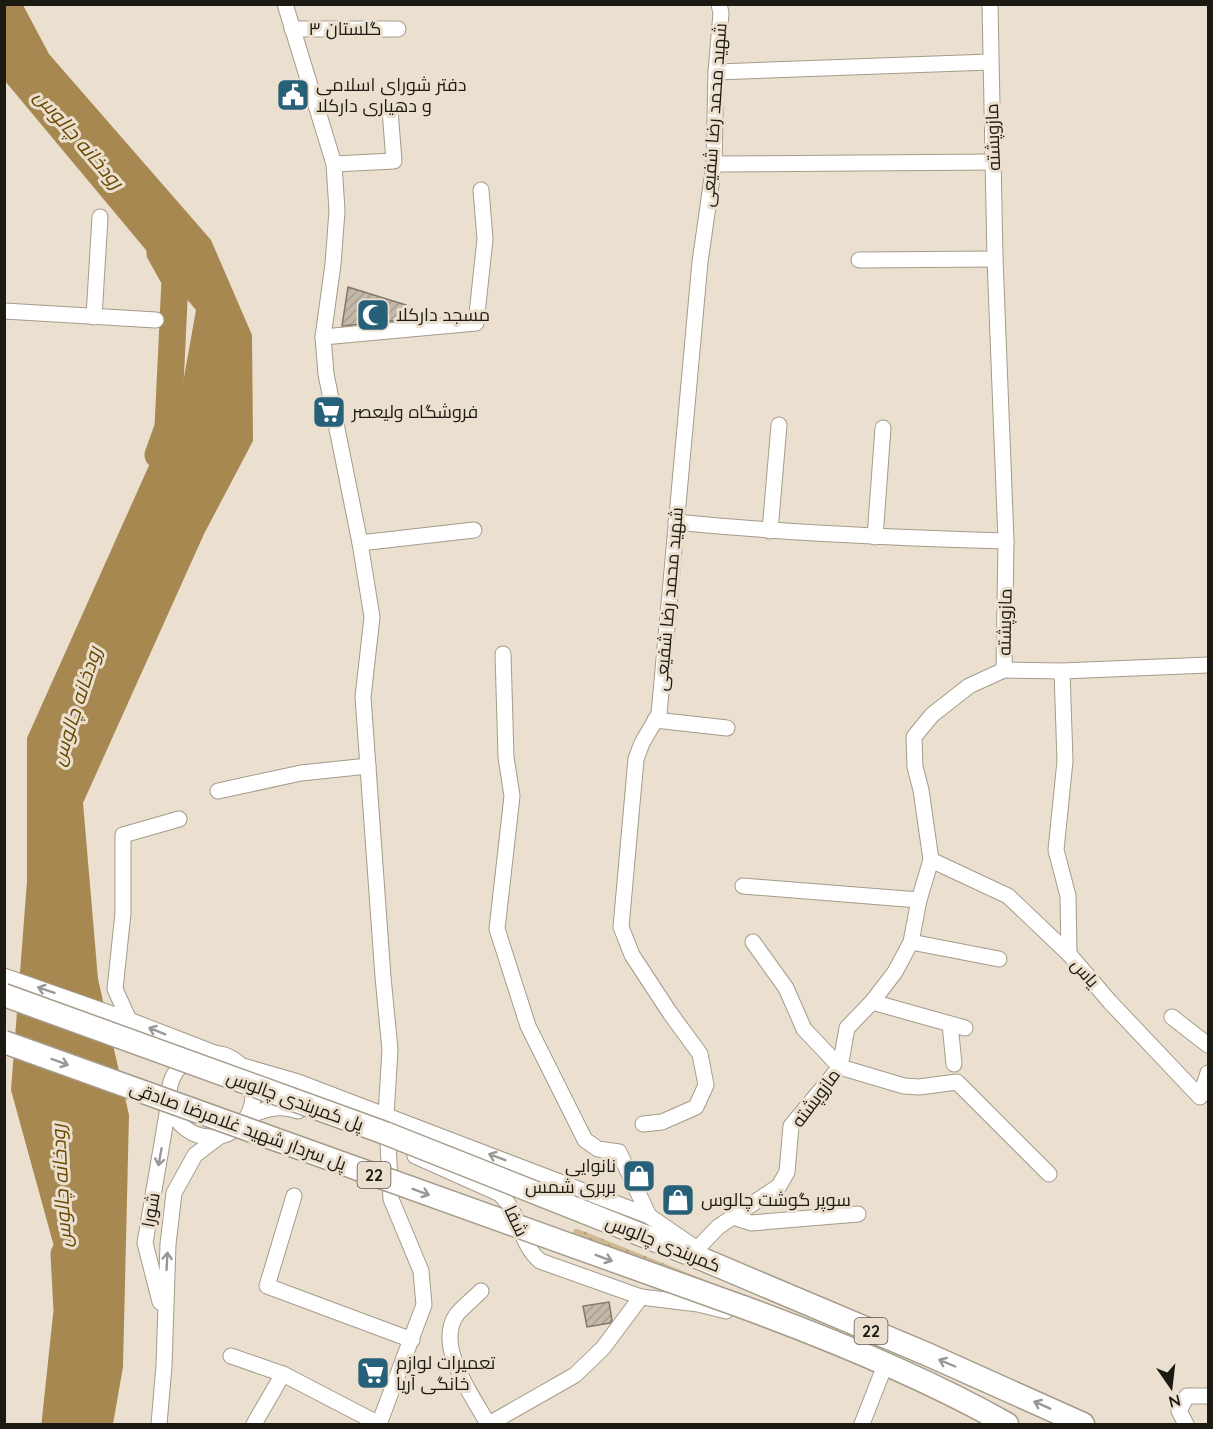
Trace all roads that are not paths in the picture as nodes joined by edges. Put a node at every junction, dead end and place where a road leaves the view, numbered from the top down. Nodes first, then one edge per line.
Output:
1 (285, 4) edge
2 (719, 4) edge
3 (990, 4) edge
4 (292, 29) junction
5 (398, 29) dead end
6 (990, 62) junction
7 (716, 72) junction
8 (390, 110) dead end
9 (994, 162) junction
10 (334, 164) junction
11 (714, 164) junction
12 (481, 190) dead end
13 (100, 217) dead end
14 (995, 259) junction
15 (859, 260) dead end
16 (4, 311) edge
17 (94, 316) junction
18 (156, 320) dead end
19 (323, 337) junction
20 (779, 425) dead end
21 (883, 428) dead end
22 (676, 522) junction
23 (474, 530) dead end
24 (770, 531) junction
25 (874, 537) junction
26 (1006, 541) junction
27 (360, 543) junction
28 (503, 654) dead end
29 (1209, 665) edge
30 (1004, 670) junction
31 (1062, 671) junction
32 (655, 720) junction
33 (727, 728) dead end
34 (368, 766) junction
35 (218, 791) dead end
36 (179, 819) dead end
37 (931, 860) junction
38 (743, 886) dead end
39 (919, 900) junction
40 (753, 942) dead end
41 (911, 942) junction
42 (1069, 954) junction
43 (999, 959) dead end
44 (4, 976) edge
45 (4, 995) edge
46 (872, 1002) junction
47 (1172, 1017) dead end
48 (129, 1020) junction
49 (950, 1024) junction
50 (965, 1028) dead end
51 (4, 1042) edge
52 (1209, 1045) edge
53 (212, 1053) junction
54 (954, 1064) dead end
55 (243, 1066) junction
56 (840, 1067) junction
57 (1209, 1073) edge
58 (298, 1082) junction
59 (169, 1099) junction
60 (285, 1106) junction
61 (386, 1115) junction
62 (248, 1116) junction
63 (643, 1124) dead end
64 (220, 1136) junction
65 (388, 1144) junction
66 (1049, 1174) dead end
67 (294, 1196) dead end
68 (584, 1212) joint
69 (858, 1214) dead end
70 (649, 1216) junction
71 (733, 1217) junction
72 (700, 1254) junction
73 (741, 1277) junction
74 (481, 1292) dead end
75 (641, 1297) junction
76 (164, 1320) junction
77 (830, 1339) junction
78 (412, 1340) junction
79 (231, 1356) dead end
80 (885, 1365) junction
81 (283, 1374) junction
82 (1001, 1386) junction
83 (1209, 1396) edge
84 (1075, 1420) edge
85 (992, 1421) edge
86 (493, 1423) edge
87 (379, 1424) edge
88 (159, 1425) edge
89 (254, 1425) edge
90 (862, 1425) edge
91 (1091, 1425) edge
92 (1186, 1425) edge

1 - 4 street
2 - 7 street, شهید محمد رضا شفیعی
3 - 6 street, مازوپشته
4 - 5 street, گلستان ۳
4 - 10 street
6 - 7 street
6 - 9 street, مازوپشته
7 - 11 street, شهید محمد رضا شفیعی
8 - 10 street
9 - 11 street
9 - 14 street, مازوپشته
10 - 19 street
11 - 22 street, شهید محمد رضا شفیعی
12 - 19 street
13 - 17 street
14 - 15 street
14 - 26 street, مازوپشته
16 - 17 street
17 - 18 street
19 - 27 street
20 - 24 street
21 - 25 street
22 - 24 street
22 - 32 street, شهید محمد رضا شفیعی
23 - 27 street
24 - 25 street
25 - 26 street
26 - 30 street, مازوپشته
27 - 34 street
28 - 70 street
29 - 31 street
30 - 31 street
30 - 37 street, مازوپشته
31 - 42 street
32 - 33 street
32 - 63 street, شهید محمد رضا شفیعی
34 - 35 street
34 - 61 street
36 - 48 street
37 - 39 street, مازوپشته
37 - 42 street, یاس
38 - 39 street
39 - 41 street, مازوپشته
40 - 56 street
41 - 43 street
41 - 46 street, مازوپشته
42 - 57 street, یاس
48 -> 44 street
45 - 68 highway, پل کمربندی چالوس / 22, bridge
46 - 49 street
46 - 56 street, مازوپشته
47 - 52 street
53 -> 48 street
49 - 50 street
49 - 54 street
51 -> 77 highway, پل سردار شهید غلامرضا صادقی / 22, bridge
53 - 55 street
53 - 59 street
55 - 58 street
55 - 62 street
56 - 66 street
56 - 71 street, مازوپشته
58 - 60 street
58 - 61 street
59 - 64 street
59 -> 76 street, شورا
60 - 62 street
60 - 65 street, شفا
70 -> 61 street
62 - 64 street
76 -> 64 street, شورا
65 - 75 street, شفا
65 - 78 street
67 - 78 street
68 - 72 highway, کمربندی چالوس / 22
69 - 71 street
70 - 72 street
71 - 72 street, مازوپشته
72 - 73 highway, کمربندی چالوس / 22
73 - 77 highway, 22
82 -> 73 highway, 22
74 - 86 street
75 - 77 street, شفا
75 - 86 street
76 - 88 street, شورا
77 - 80 highway, 22
78 - 87 street
79 - 81 street
80 - 85 highway, 22
80 - 90 street
81 - 87 street
81 - 89 street
84 -> 82 highway, 22
82 - 85 highway
83 - 92 street
84 - 91 highway

